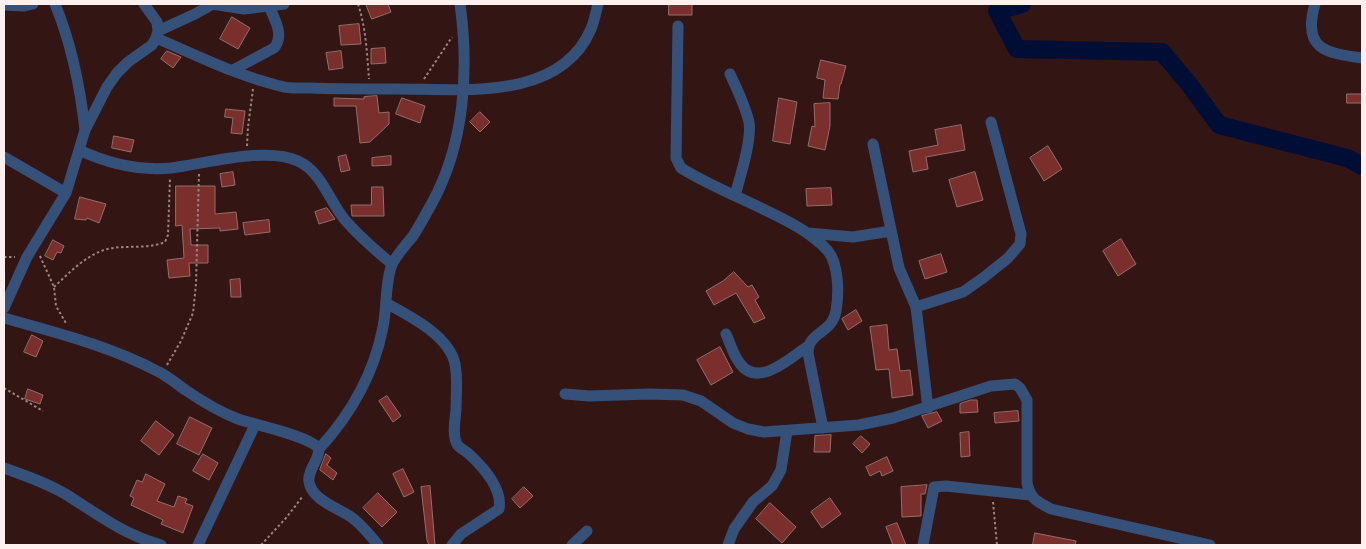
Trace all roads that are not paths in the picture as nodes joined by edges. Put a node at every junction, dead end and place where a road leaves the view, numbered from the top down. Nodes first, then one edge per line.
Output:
1 (32, 4) edge
2 (55, 4) edge
3 (144, 4) edge
4 (212, 4) edge
5 (284, 4) edge
6 (460, 4) edge
7 (598, 4) edge
8 (1315, 4) edge
9 (4, 5) edge
10 (268, 5) edge
11 (678, 26) dead end
12 (157, 34) junction
13 (1362, 58) edge
14 (233, 70) junction
15 (730, 74) dead end
16 (464, 89) junction
17 (991, 122) dead end
18 (85, 130) junction
19 (873, 144) dead end
20 (79, 150) junction
21 (4, 157) edge
22 (66, 193) junction
23 (735, 196) junction
24 (891, 231) junction
25 (808, 233) junction
26 (392, 264) junction
27 (386, 303) junction
28 (916, 307) junction
29 (4, 308) edge
30 (4, 318) edge
31 (726, 334) dead end
32 (808, 346) junction
33 (565, 394) dead end
34 (928, 408) junction
35 (255, 425) junction
36 (823, 428) junction
37 (787, 431) junction
38 (319, 449) junction
39 (4, 468) edge
40 (1030, 495) junction
41 (587, 531) dead end
42 (161, 545) edge
43 (198, 545) edge
44 (378, 545) edge
45 (452, 545) edge
46 (572, 545) edge
47 (728, 545) edge
48 (923, 545) edge
49 (1210, 545) edge

1 - 9 street
2 - 18 street
3 - 12 street
4 - 10 street
4 - 12 street
5 - 10 street
6 - 16 street
7 - 16 street
8 - 13 street
10 - 14 street
11 - 23 street
12 - 14 street
12 - 18 street
14 - 16 street
15 - 23 street
16 - 26 street
17 - 28 street
18 - 20 street
19 - 24 street
20 - 22 street
20 - 26 street
21 - 22 street
22 - 29 street
23 - 25 street
24 - 25 street
24 - 28 street
25 - 32 street
26 - 27 street
27 - 38 street
27 - 45 street
28 - 34 street
30 - 35 street
31 - 32 street
32 - 36 street
33 - 37 street
34 - 36 street
34 - 40 street
35 - 38 street
35 - 43 street
36 - 37 street
37 - 47 street
38 - 44 street
39 - 42 street
40 - 48 street
40 - 49 street
41 - 46 street

